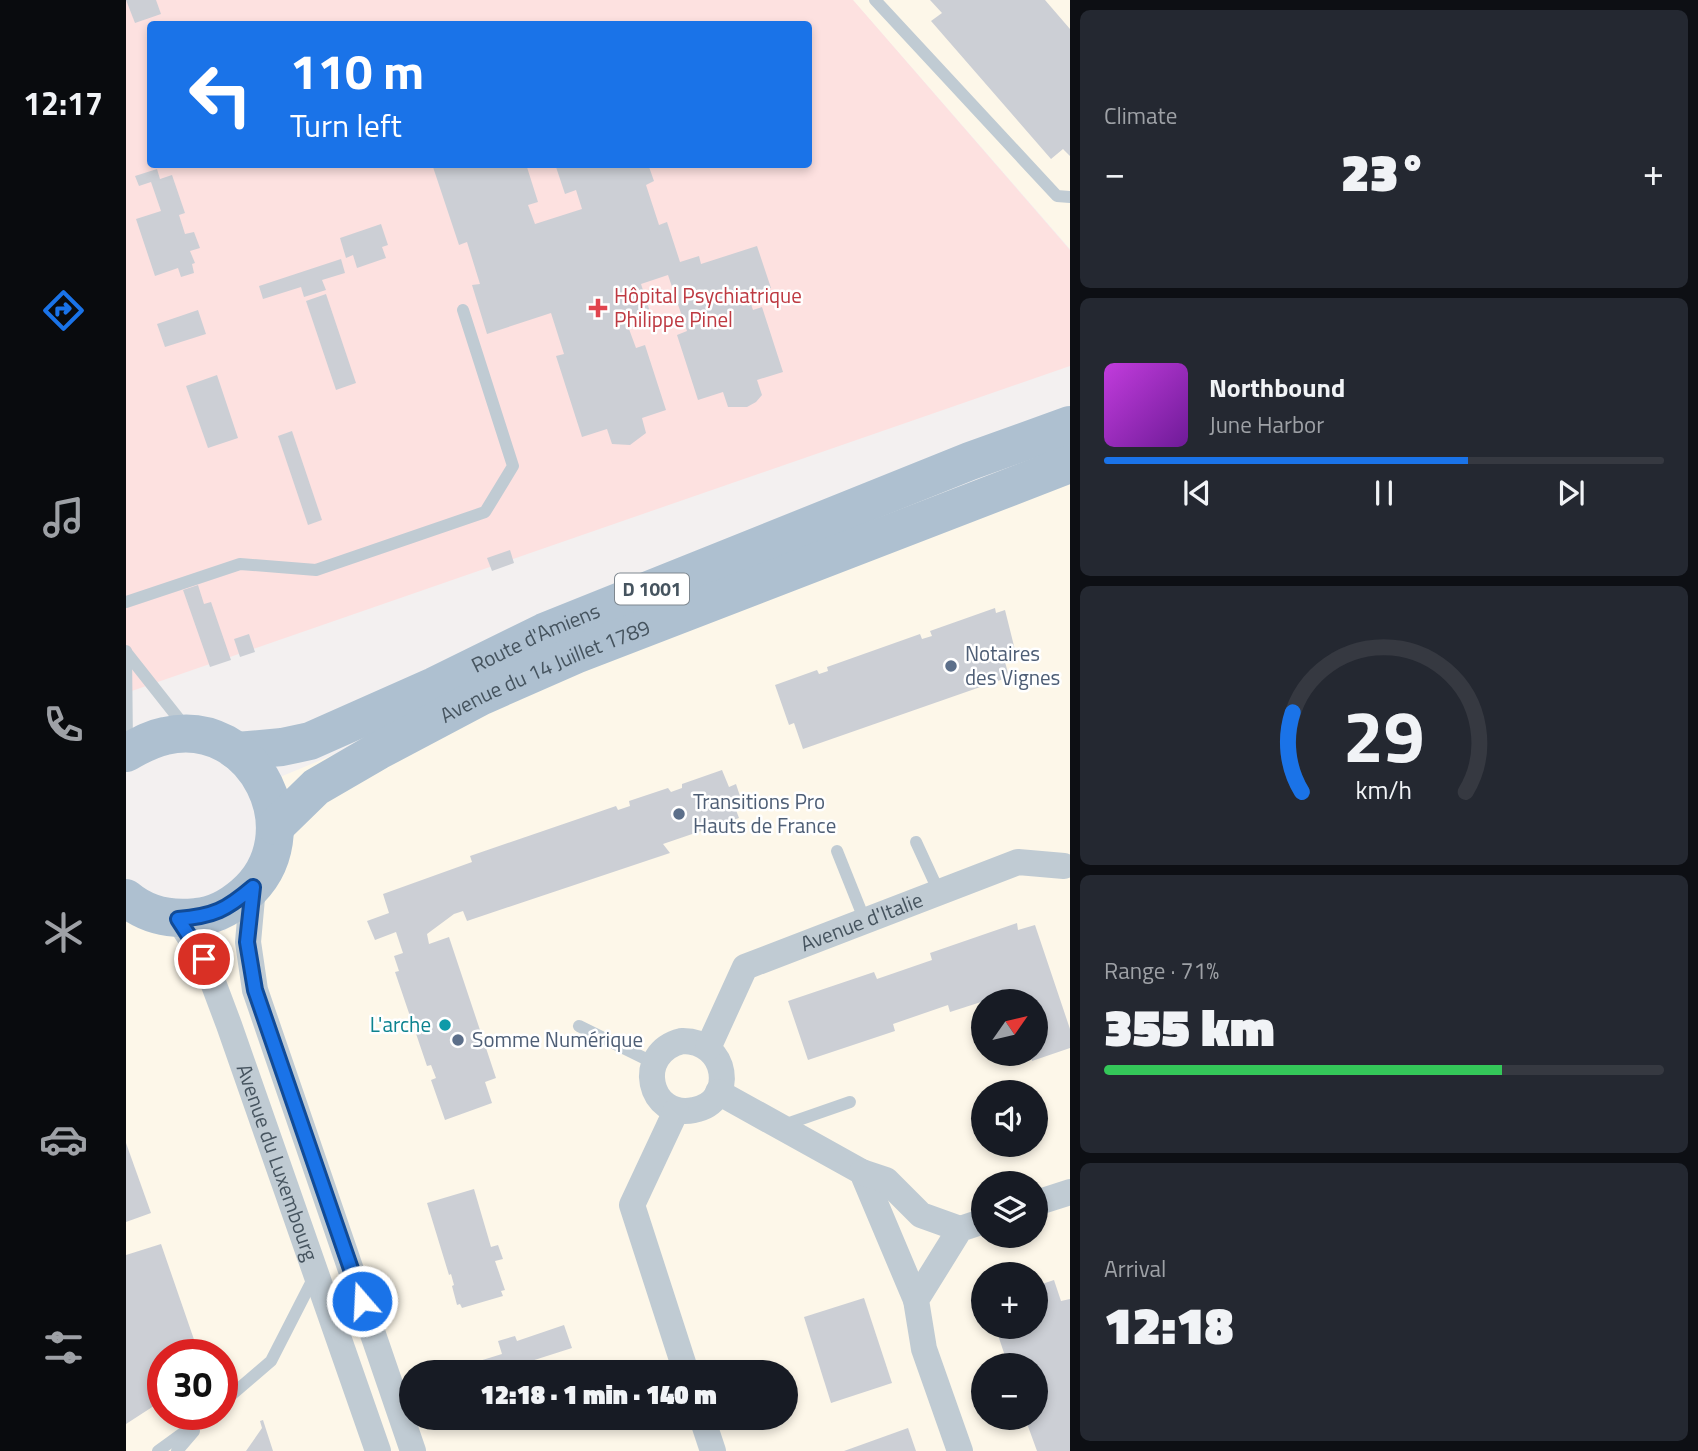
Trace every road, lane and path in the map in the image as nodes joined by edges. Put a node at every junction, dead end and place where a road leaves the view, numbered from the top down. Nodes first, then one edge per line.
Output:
1 (875, 0) edge
2 (1070, 197) edge
3 (463, 310) dead end
4 (1070, 425) edge
5 (1070, 464) edge
6 (126, 602) edge
7 (126, 651) edge
8 (190, 734) junction
9 (237, 751) junction
10 (126, 753) edge
11 (276, 826) junction
12 (916, 842) dead end
13 (837, 851) dead end
14 (1063, 866) dead end
15 (253, 887) junction
16 (939, 892) junction
17 (126, 898) edge
18 (178, 919) junction
19 (865, 921) junction
20 (579, 1026) dead end
21 (708, 1048) junction
22 (654, 1063) junction
23 (718, 1092) junction
24 (850, 1102) dead end
25 (676, 1111) junction
26 (780, 1126) junction
27 (863, 1171) junction
28 (1070, 1192) edge
29 (1048, 1199) edge
30 (971, 1225) edge
31 (971, 1226) edge
32 (317, 1272) junction
33 (916, 1300) junction
34 (682, 1360) edge
35 (238, 1389) edge
36 (187, 1430) edge
37 (195, 1430) edge
38 (706, 1430) edge
39 (158, 1451) edge
40 (177, 1451) edge
41 (378, 1451) edge
42 (413, 1451) edge
43 (713, 1451) edge
44 (960, 1451) edge

1 - 2 lane
3 - 6 lane
4 - 9 main road, Route d'Amiens / D 1001
5 - 11 main road, Avenue du 14 Juillet 1789 / D 1001
7 - 8 lane
7 - 10 lane
8 - 9 main road
8 - 10 main road
9 - 11 main road
11 - 15 main road
12 - 16 lane
13 - 19 lane
14 - 16 street, Avenue d'Italie
15 - 18 main road
15 - 42 street, Avenue du Luxembourg
16 - 19 street, Avenue d'Italie
17 - 18 main road
18 - 32 street, Avenue du Luxembourg
19 - 21 street, Avenue d'Italie
20 - 22 lane
21 - 22 street
21 - 23 street
22 - 25 street
23 - 25 street
23 - 26 street
24 - 26 lane
25 - 34 street
26 - 27 street
27 - 30 street
27 - 33 street
28 - 29 street
31 - 33 street
32 - 35 lane
32 - 41 street, Avenue du Luxembourg
33 - 44 street
36 - 39 lane
37 - 40 lane
38 - 43 street

